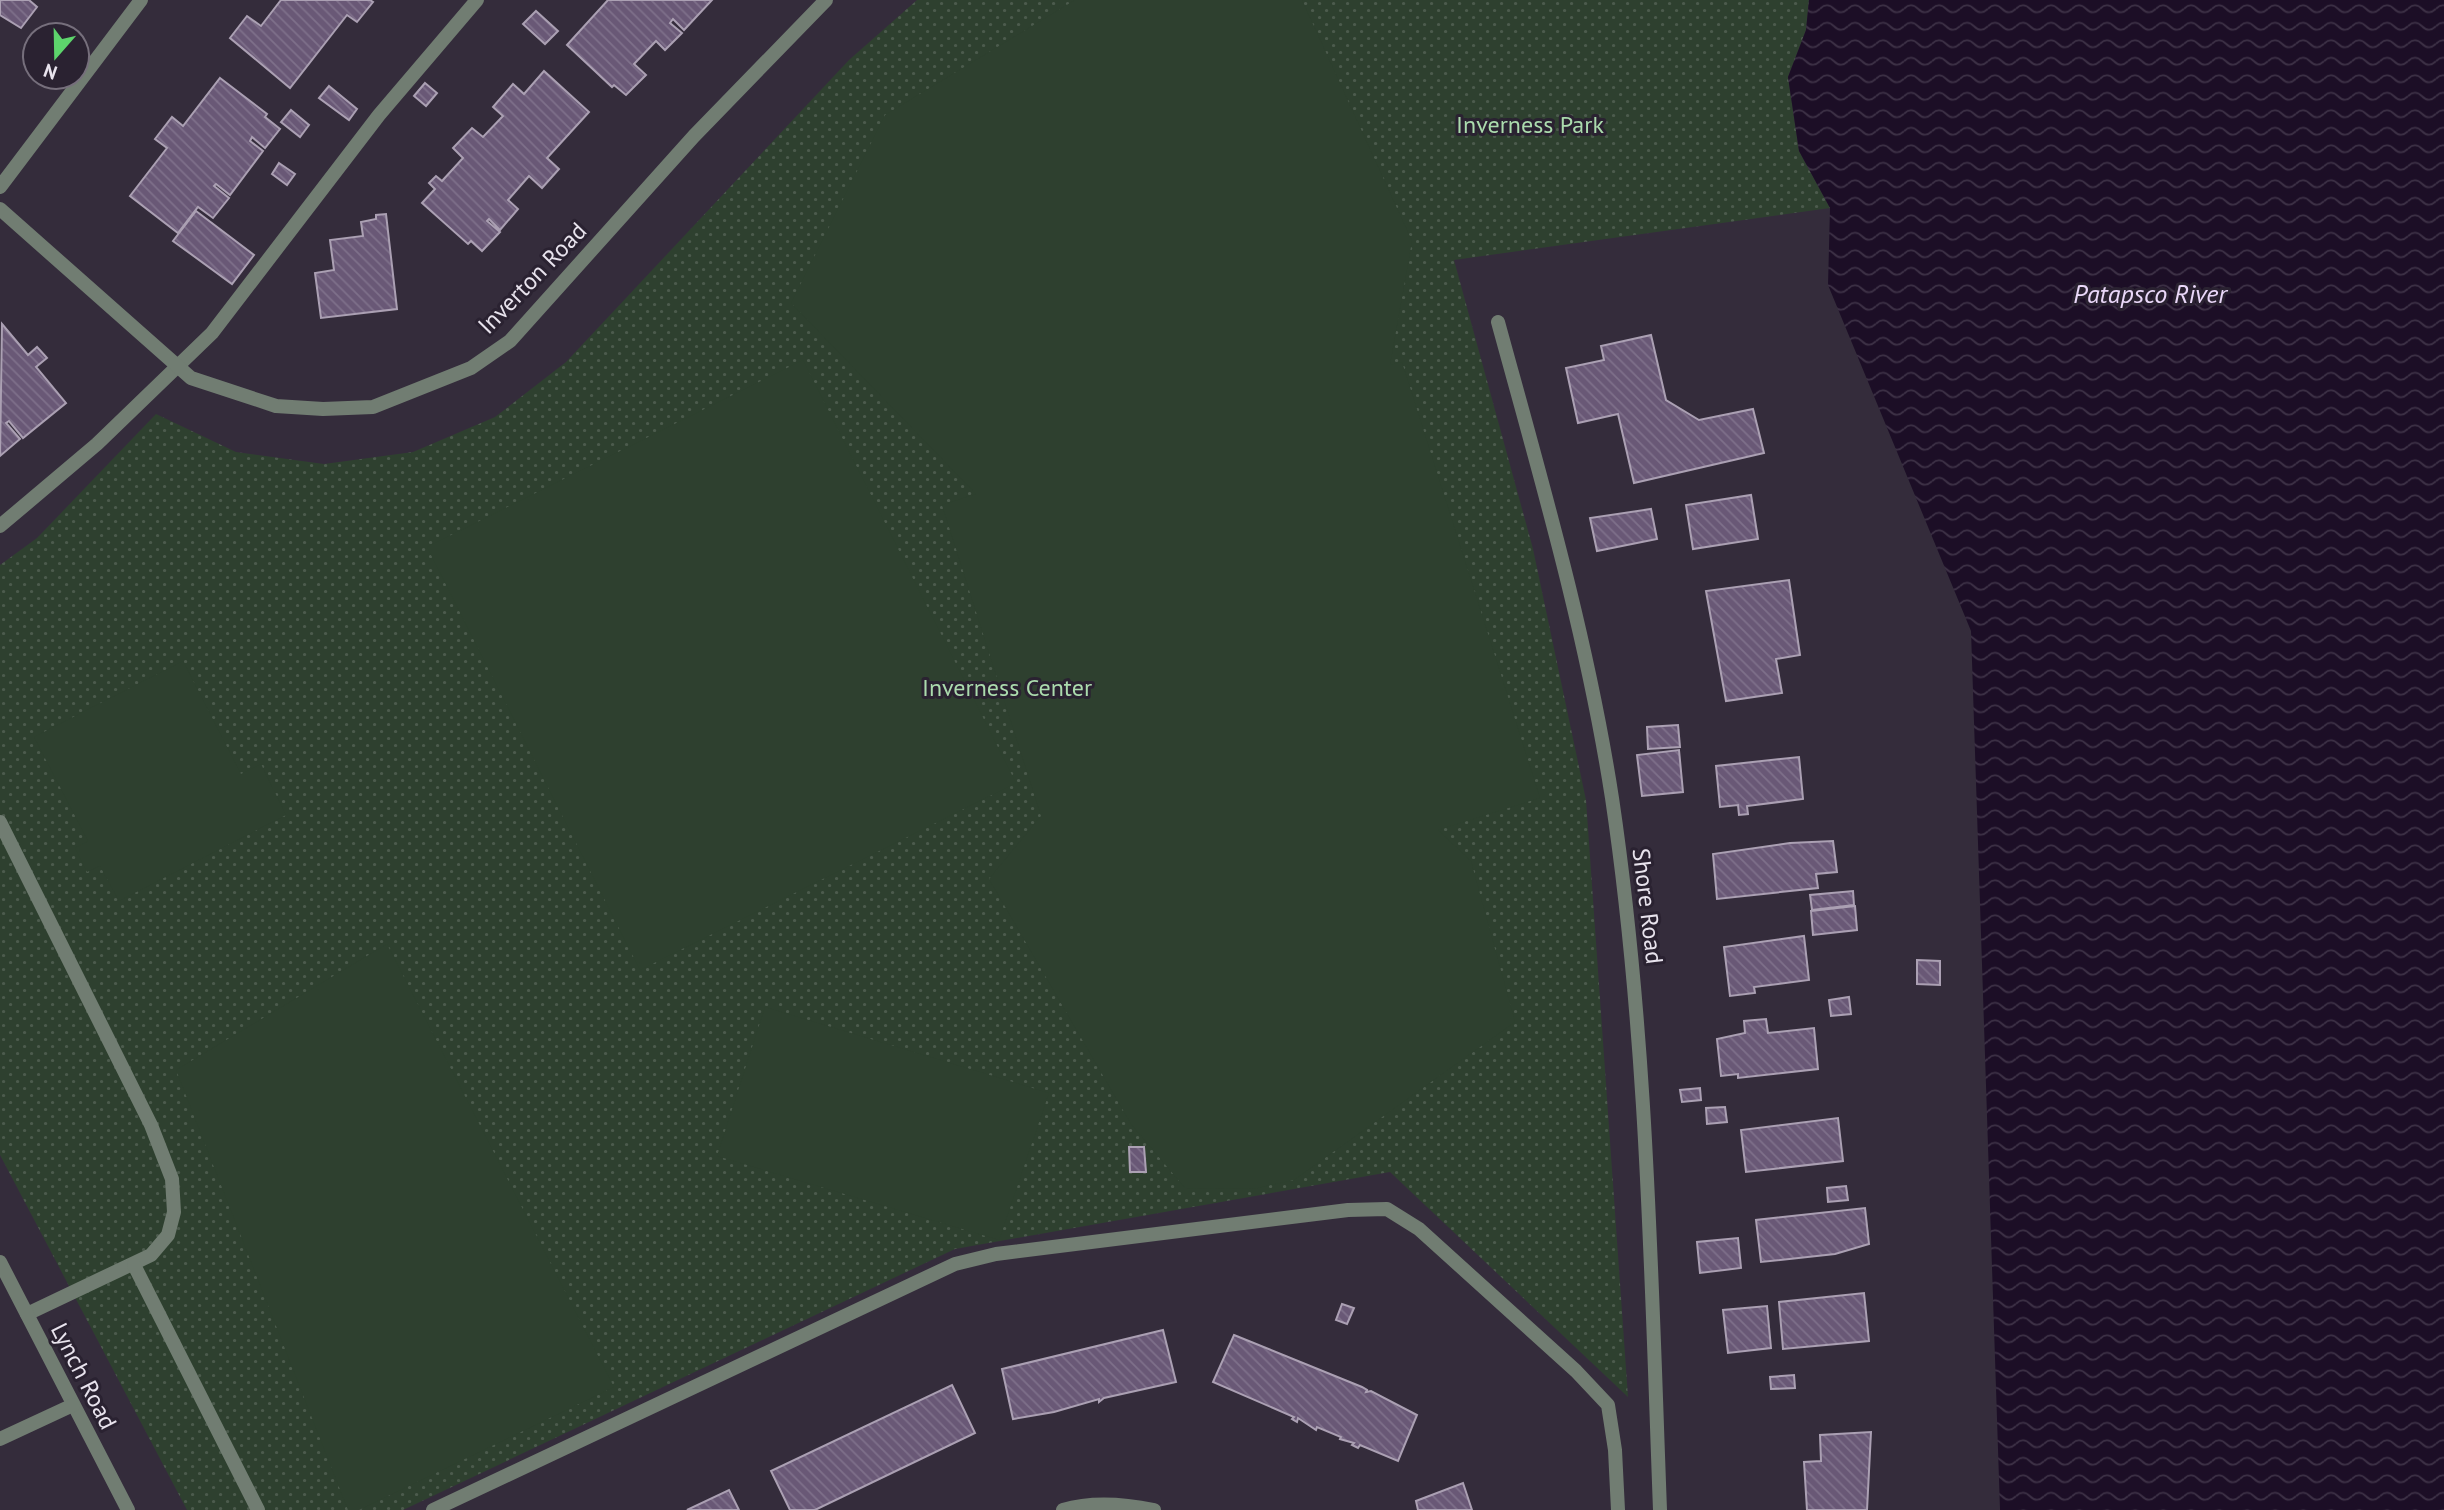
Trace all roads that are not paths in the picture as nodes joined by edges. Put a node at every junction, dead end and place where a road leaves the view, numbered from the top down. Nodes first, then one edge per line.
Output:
1 (141, 0) edge
2 (477, 0) edge
3 (826, 0) edge
4 (0, 187) edge
5 (0, 209) edge
6 (1498, 322) dead end
7 (179, 368) junction
8 (0, 526) edge
9 (0, 822) edge
10 (0, 1262) edge
11 (134, 1265) junction
12 (27, 1314) junction
13 (73, 1405) junction
14 (0, 1439) edge
15 (128, 1510) edge
16 (258, 1510) edge
17 (433, 1510) edge
18 (1063, 1510) edge
19 (1154, 1510) edge
20 (1618, 1510) edge
21 (1660, 1510) edge

1 - 4 street
2 - 7 street
3 - 7 street, Inverton Road
5 - 7 street, Inverton Road
6 - 21 street, Shore Road
7 - 8 street
9 - 11 street
10 - 12 street, Lynch Road
11 - 12 street
11 - 16 street
12 - 13 street, Lynch Road
13 - 14 street
13 - 15 street, Lynch Road
17 - 20 street
18 - 19 street

